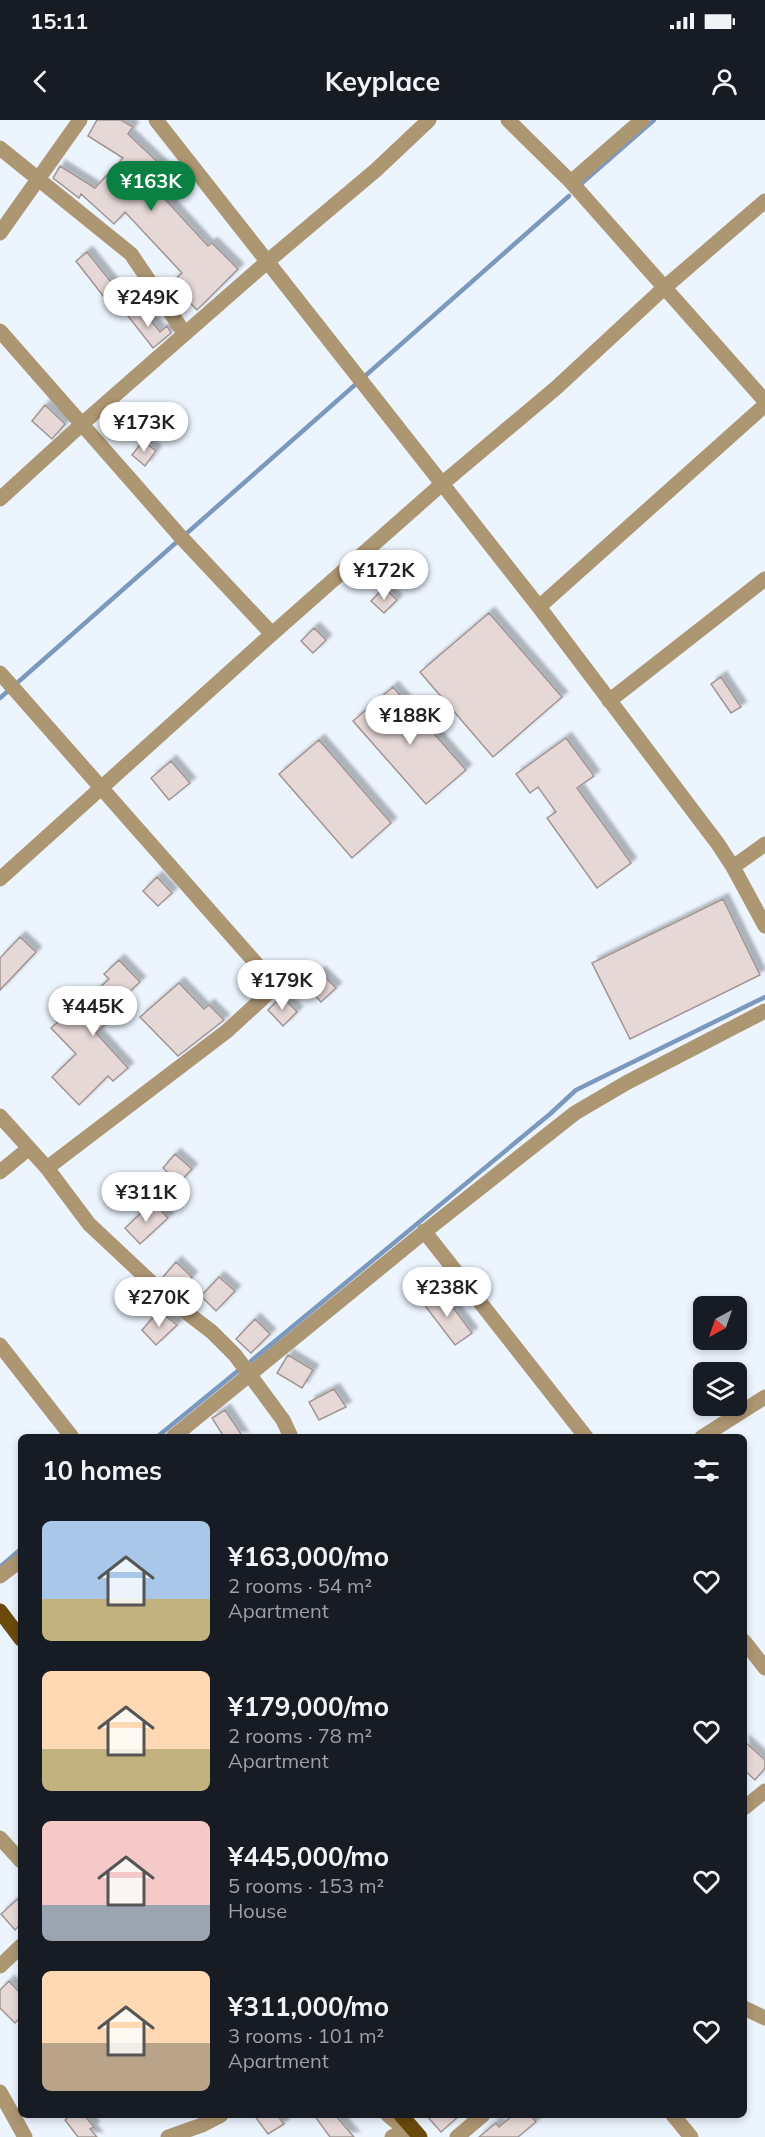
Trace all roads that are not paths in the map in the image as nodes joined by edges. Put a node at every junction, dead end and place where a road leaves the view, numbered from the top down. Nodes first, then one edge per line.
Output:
1 (81, 120) edge
2 (156, 120) edge
3 (429, 120) edge
4 (508, 120) edge
5 (642, 120) edge
6 (0, 148) edge
7 (39, 180) junction
8 (572, 182) junction
9 (765, 201) edge
10 (0, 233) edge
11 (268, 261) junction
12 (664, 288) junction
13 (0, 331) edge
14 (184, 334) junction
15 (765, 403) edge
16 (82, 424) junction
17 (443, 483) junction
18 (0, 499) edge
19 (765, 579) edge
20 (539, 607) junction
21 (272, 634) junction
22 (10, 684) edge
23 (609, 701) junction
24 (101, 788) junction
25 (765, 844) edge
26 (733, 867) junction
27 (0, 879) edge
28 (765, 926) edge
29 (765, 1011) edge
30 (0, 1116) edge
31 (28, 1149) junction
32 (47, 1168) junction
33 (0, 1172) edge
34 (424, 1231) junction
35 (0, 1345) edge
36 (250, 1375) junction
37 (765, 1397) edge
38 (70, 1434) edge
39 (177, 1434) edge
40 (290, 1434) edge
41 (584, 1434) edge
42 (707, 1434) edge
43 (18, 1562) edge
44 (0, 1576) edge
45 (0, 1611) edge
46 (18, 1635) edge
47 (747, 1645) edge
48 (765, 1668) edge
49 (765, 1791) edge
50 (747, 1806) edge
51 (0, 1838) edge
52 (18, 1858) edge
53 (18, 1949) edge
54 (0, 1966) edge
55 (747, 2009) edge
56 (765, 2018) edge
57 (0, 2092) edge
58 (216, 2118) edge
59 (392, 2118) edge
60 (479, 2118) edge
61 (675, 2118) edge
62 (407, 2131) edge
63 (25, 2137) edge
64 (168, 2137) edge
65 (457, 2137) edge
66 (691, 2137) edge

1 - 7 street
2 - 11 street
3 - 11 street
4 - 8 street
5 - 8 street
6 - 7 street
7 - 10 street
7 - 14 street
8 - 12 street
9 - 12 street
11 - 14 street
11 - 17 street
12 - 15 street
12 - 17 street
13 - 16 street
14 - 16 street
15 - 20 street
16 - 18 street
16 - 21 street
17 - 20 street
17 - 21 street
19 - 23 street
20 - 23 street
21 - 24 street
22 - 24 street
23 - 26 street
24 - 27 street
24 - 32 street
25 - 26 street
26 - 28 street
29 - 34 street
30 - 31 street
31 - 32 street
31 - 33 street
32 - 36 street
34 - 36 street
34 - 41 street
35 - 38 street
36 - 39 street
36 - 40 street
37 - 42 street
43 - 44 street
45 - 46 main road
47 - 48 street
49 - 50 street
51 - 52 street
53 - 54 street
55 - 56 street
57 - 63 street
58 - 64 street
59 - 62 street
60 - 65 street
61 - 66 street

